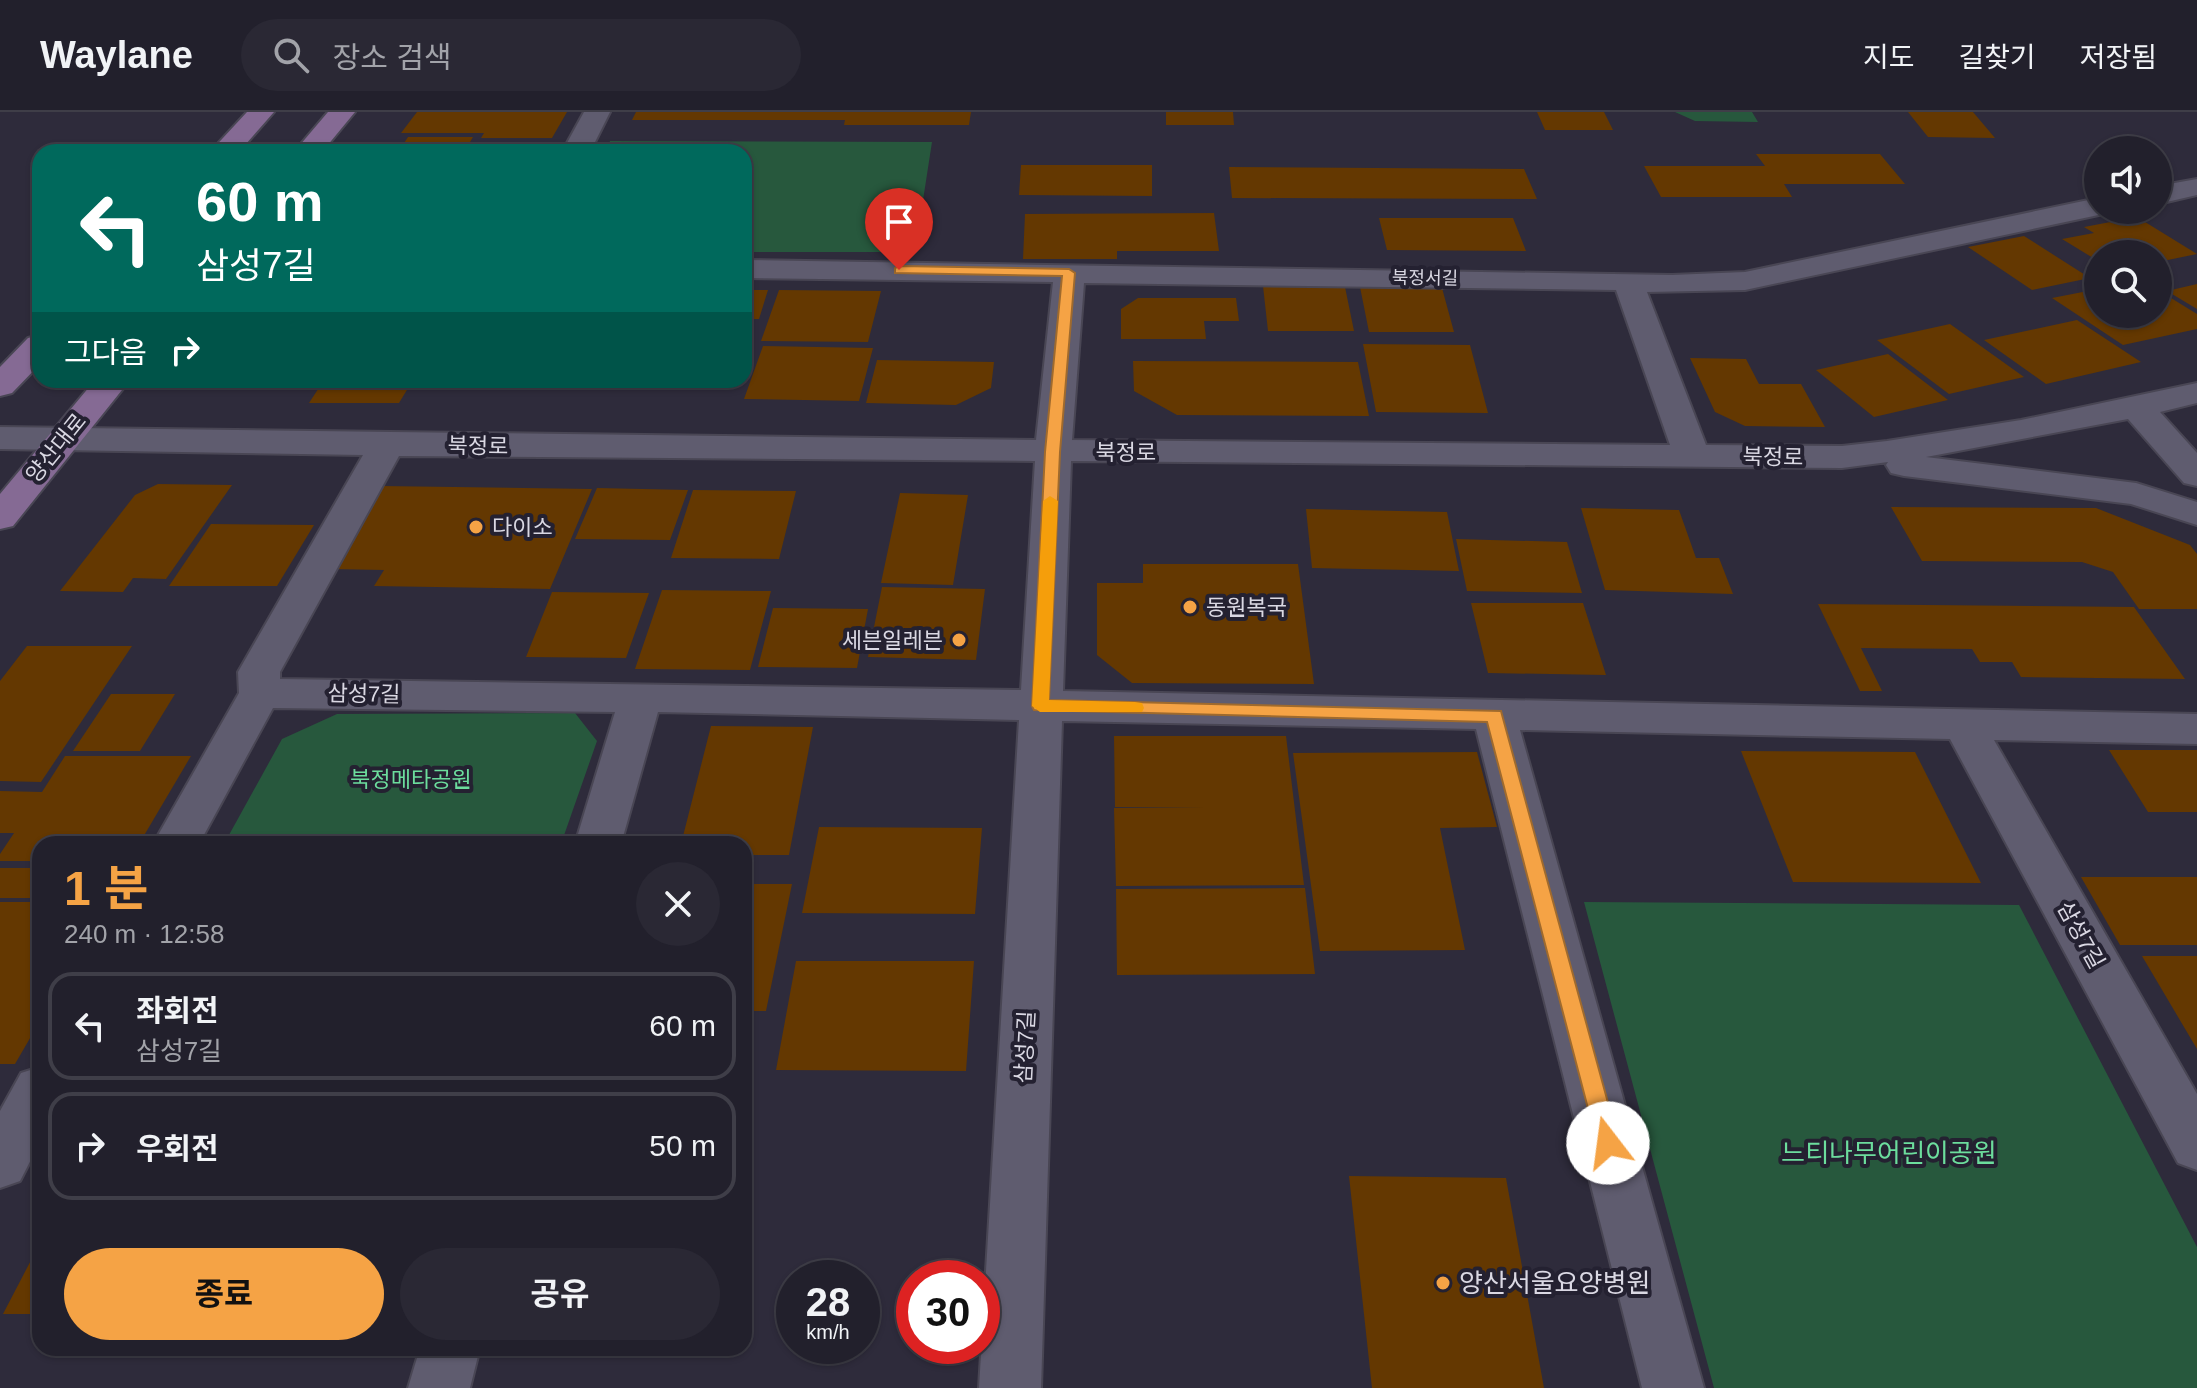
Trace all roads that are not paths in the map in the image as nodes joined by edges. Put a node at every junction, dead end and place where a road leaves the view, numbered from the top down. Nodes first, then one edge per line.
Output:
1 (261, 112) edge
2 (342, 112) edge
3 (597, 112) edge
4 (231, 144) edge
5 (315, 144) edge
6 (580, 144) edge
7 (2197, 187) edge
8 (2172, 192) edge
9 (2084, 210) edge
10 (752, 269) edge
11 (1069, 273) junction
12 (1628, 281) junction
13 (32, 353) edge
14 (0, 386) edge
15 (106, 388) edge
16 (2197, 393) edge
17 (2137, 408) junction
18 (0, 438) edge
19 (63, 438) junction
20 (387, 445) junction
21 (1053, 452) junction
22 (1692, 456) junction
23 (1842, 457) junction
24 (2197, 475) edge
25 (2197, 514) edge
26 (0, 518) edge
27 (260, 693) junction
28 (641, 697) junction
29 (1040, 706) junction
30 (1494, 716) junction
31 (1964, 725) junction
32 (2197, 729) edge
33 (180, 836) edge
34 (600, 836) edge
35 (32, 1105) edge
36 (2197, 1145) edge
37 (0, 1163) edge
38 (448, 1356) edge
39 (439, 1388) edge
40 (1010, 1388) edge
41 (1673, 1388) edge

1 - 4 main road
2 - 5 main road
3 - 6 street
7 - 8 street
9 - 12 street, 북정서길
10 - 11 street, 북정서길
11 - 12 street, 북정서길
11 - 21 street
12 - 22 street
13 - 14 main road
15 - 19 main road, 양산대로
16 - 17 street, 북정로
17 - 23 street, 북정로
17 - 24 street
18 - 19 street, 북정로
19 - 20 street, 북정로
19 - 26 main road, 양산대로
20 - 21 street, 북정로
20 - 27 street
21 - 22 street, 북정로
21 - 29 street
22 - 23 street, 북정로
23 - 25 street
27 - 28 street, 삼성7길
27 - 33 street
28 - 29 street, 삼성7길
28 - 34 street
29 - 30 street, 삼성7길
29 - 40 street, 삼성7길
30 - 31 street, 삼성7길
30 - 41 street
31 - 32 street, 삼성7길
31 - 36 street, 삼성7길
35 - 37 street
38 - 39 street

